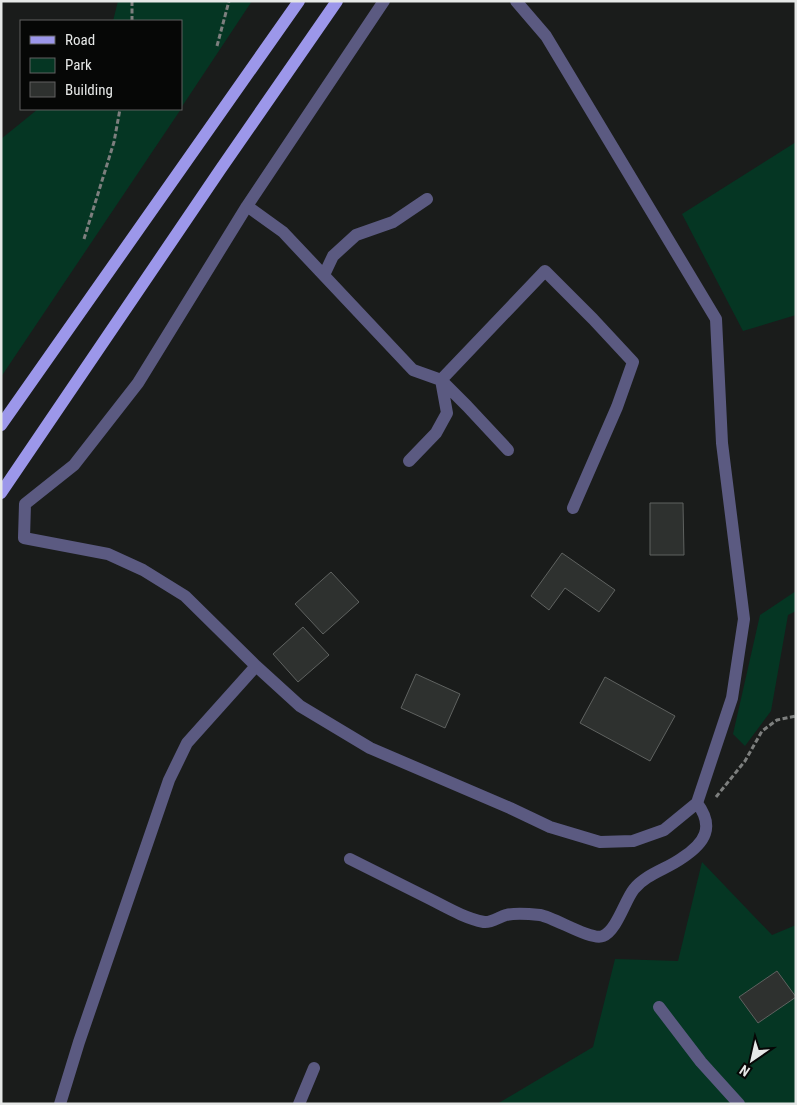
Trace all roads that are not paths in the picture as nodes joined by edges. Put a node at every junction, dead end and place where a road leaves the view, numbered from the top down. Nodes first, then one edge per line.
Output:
1 (299, 1) edge
2 (336, 1) edge
3 (384, 1) edge
4 (516, 1) edge
5 (427, 199) dead end
6 (247, 206) junction
7 (324, 274) junction
8 (441, 380) junction
9 (1, 425) edge
10 (508, 450) dead end
11 (409, 461) dead end
12 (1, 493) edge
13 (573, 508) dead end
14 (256, 666) junction
15 (700, 807) junction
16 (350, 859) dead end
17 (659, 1007) dead end
18 (314, 1068) dead end
19 (60, 1104) edge
20 (299, 1104) edge
21 (739, 1104) edge

1 - 9 main road
2 - 12 main road
3 - 6 street
4 - 15 street
5 - 7 street
6 - 7 street
6 - 14 street
7 - 8 street
8 - 10 street
8 - 11 street
8 - 13 street
14 - 15 street
14 - 19 street
15 - 16 street
17 - 21 street
18 - 20 street

